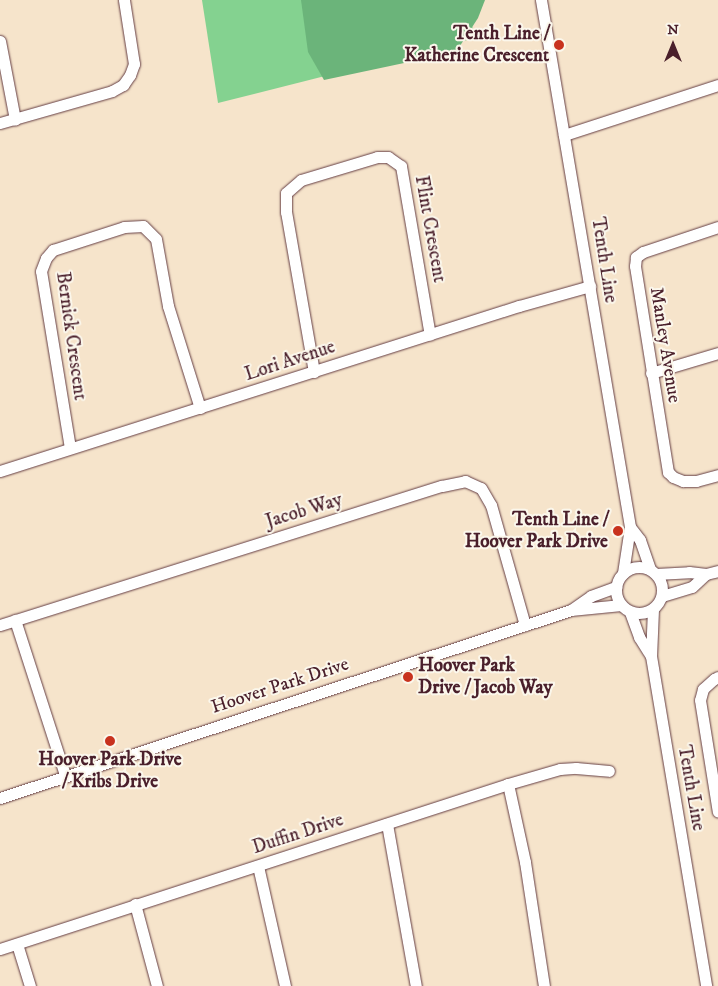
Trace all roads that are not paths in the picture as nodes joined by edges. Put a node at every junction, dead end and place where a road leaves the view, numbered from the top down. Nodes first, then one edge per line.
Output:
1 (124, 0) edge
2 (541, 0) edge
3 (0, 41) edge
4 (718, 85) edge
5 (15, 120) junction
6 (0, 123) edge
7 (564, 135) junction
8 (718, 227) edge
9 (590, 286) junction
10 (430, 335) junction
11 (718, 353) edge
12 (314, 372) junction
13 (651, 373) junction
14 (200, 408) junction
15 (70, 448) junction
16 (0, 471) edge
17 (718, 475) edge
18 (630, 526) junction
19 (653, 571) junction
20 (623, 573) junction
21 (712, 573) edge
22 (616, 587) junction
23 (662, 596) junction
24 (626, 608) junction
25 (653, 609) junction
26 (571, 610) junction
27 (16, 620) junction
28 (0, 625) edge
29 (525, 625) junction
30 (651, 656) junction
31 (718, 677) edge
32 (609, 771) dead end
33 (64, 775) junction
34 (508, 784) junction
35 (716, 794) edge
36 (0, 798) edge
37 (718, 812) edge
38 (387, 824) junction
39 (258, 866) junction
40 (135, 904) junction
41 (17, 944) junction
42 (0, 949) edge
43 (30, 986) edge
44 (157, 986) edge
45 (285, 986) edge
46 (416, 986) edge
47 (544, 986) edge
48 (706, 986) edge

1 - 5 street
2 - 7 street, Tenth Line
3 - 5 street
4 - 7 street
5 - 6 street
7 - 9 street, Tenth Line
8 - 13 street, Manley Avenue
9 - 10 street, Lori Avenue
9 - 18 street, Tenth Line
10 - 12 street, Lori Avenue
10 - 12 street, Flint Crescent
11 - 13 street
12 - 14 street, Lori Avenue
13 - 17 street, Manley Avenue
14 - 15 street, Lori Avenue
14 - 15 street, Bernick Crescent
15 - 16 street, Lori Avenue
18 - 19 street, Tenth Line
18 - 20 street, Tenth Line
19 - 20 street
19 - 21 street
19 - 23 street
20 - 22 street
21 - 23 street
22 - 24 street
22 - 26 street, Hoover Park Drive
23 - 25 street
24 - 25 street
24 - 26 street, Hoover Park Drive
24 - 30 street, Tenth Line
25 - 30 street, Tenth Line
26 - 29 street, Hoover Park Drive
27 - 28 street, Jacob Way
27 - 29 street, Jacob Way
27 - 33 street
29 - 33 street, Hoover Park Drive
30 - 48 street, Tenth Line
31 - 35 street
32 - 34 street, Duffin Drive
33 - 36 street, Hoover Park Drive
34 - 38 street, Duffin Drive
34 - 47 street
35 - 37 street
38 - 39 street, Duffin Drive
38 - 46 street
39 - 40 street, Duffin Drive
39 - 45 street
40 - 41 street, Duffin Drive
40 - 44 street
41 - 42 street, Duffin Drive
41 - 43 street

